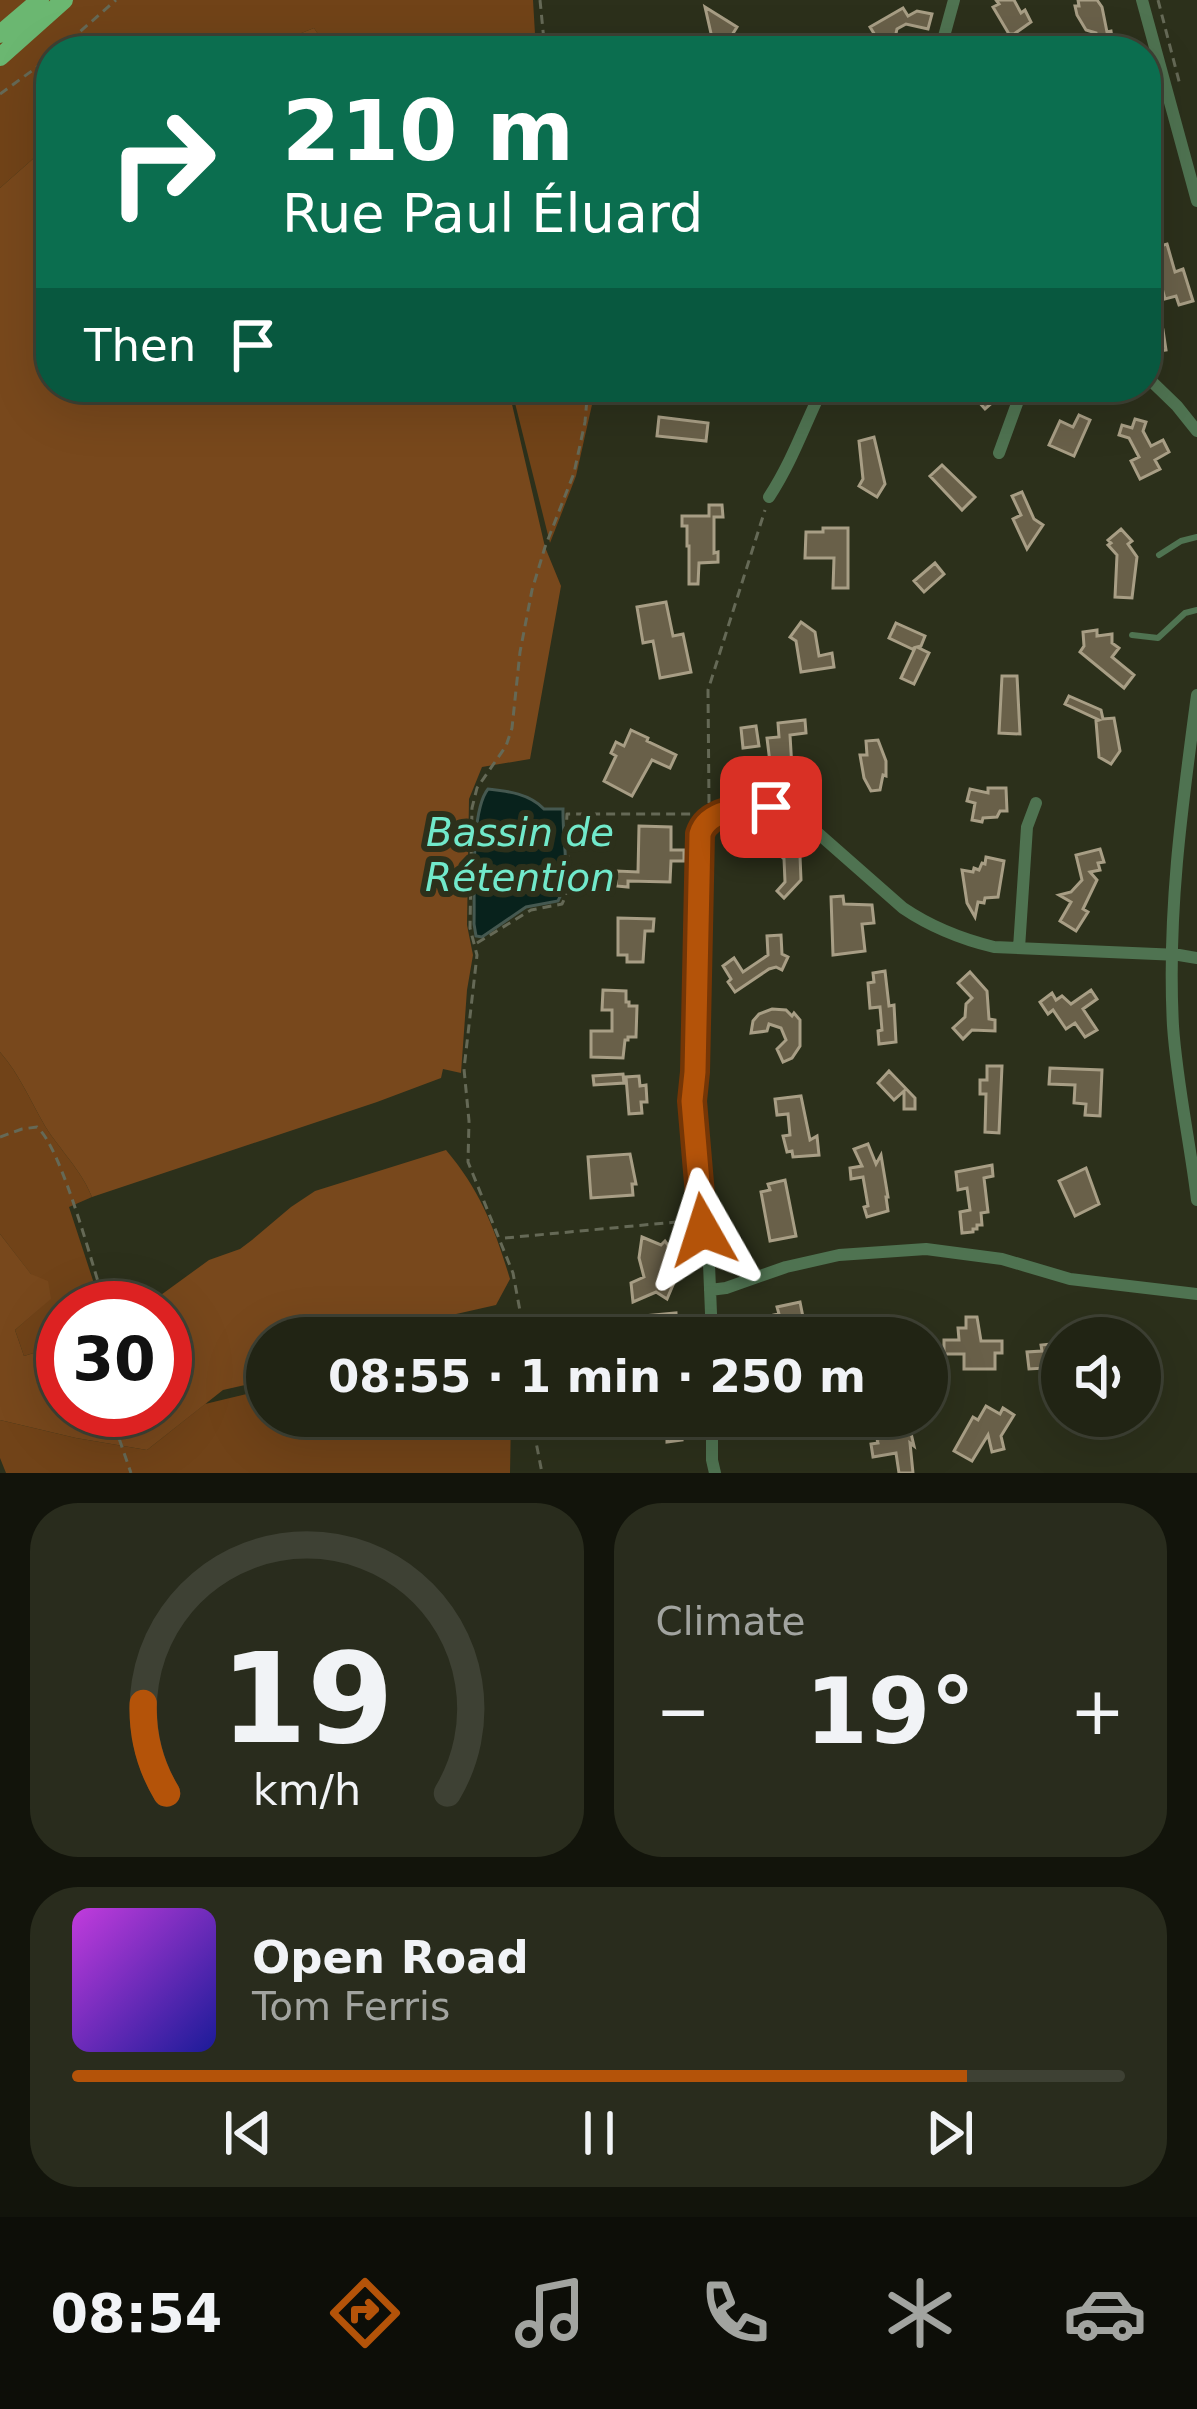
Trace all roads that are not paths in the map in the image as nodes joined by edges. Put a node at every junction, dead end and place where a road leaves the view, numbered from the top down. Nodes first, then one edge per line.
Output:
1 (40, 0) edge
2 (64, 0) edge
3 (954, 0) edge
4 (1142, 0) edge
5 (0, 34) edge
6 (944, 36) edge
7 (1152, 36) edge
8 (0, 58) edge
9 (1161, 69) edge
10 (1197, 201) edge
11 (1161, 390) edge
12 (816, 402) edge
13 (1018, 402) edge
14 (1197, 431) edge
15 (999, 453) dead end
16 (769, 496) road end
17 (1197, 537) edge
18 (1159, 555) dead end
19 (1197, 610) edge
20 (1132, 635) dead end
21 (1197, 695) edge
22 (1036, 803) dead end
23 (1019, 948) junction
24 (1172, 955) junction
25 (1197, 958) edge
26 (1197, 1200) edge
27 (710, 1290) junction
28 (1197, 1294) edge
29 (711, 1317) edge
30 (713, 1437) edge
31 (715, 1473) edge

1 - 5 main road
2 - 8 main road
3 - 6 street
4 - 7 street
9 - 10 street
11 - 14 street
12 - 16 street
13 - 15 street
17 - 18 lane
19 - 20 lane
21 - 24 street
22 - 23 street
23 - 24 street
23 - 27 street
24 - 25 street
24 - 26 street
27 - 28 street
27 - 29 street
30 - 31 street

